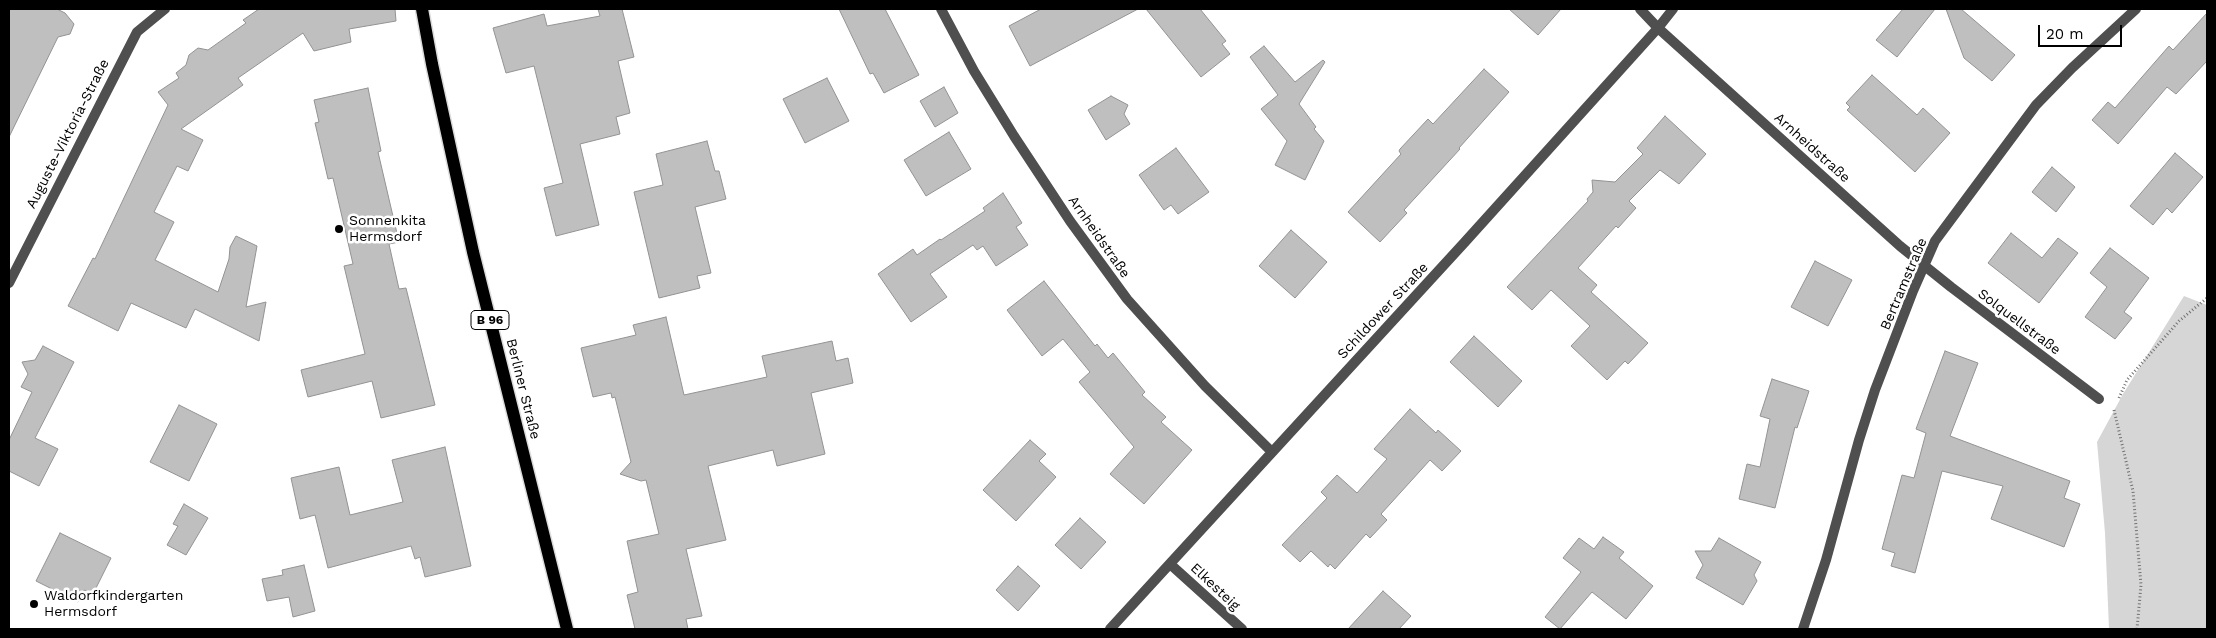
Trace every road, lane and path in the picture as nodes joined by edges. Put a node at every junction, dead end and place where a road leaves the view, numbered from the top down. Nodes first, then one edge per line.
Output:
1 (166, 9) edge
2 (422, 9) edge
3 (941, 9) edge
4 (1640, 9) edge
5 (1673, 9) edge
6 (2136, 9) edge
7 (1658, 28) junction
8 (1924, 265) junction
9 (9, 283) edge
10 (2207, 298) edge
11 (2100, 399) dead end
12 (1272, 452) junction
13 (1170, 564) junction
14 (567, 629) edge
15 (1110, 629) edge
16 (1242, 629) edge
17 (1802, 629) edge
18 (2137, 629) edge

1 - 9 street, Auguste-Viktoria-Straße
2 - 14 main road, Berliner Straße / B 96
3 - 12 street, Arnheidstraße
4 - 7 street
5 - 7 street, Schildower Straße
6 - 8 street, Bertramstraße
7 - 8 street, Arnheidstraße
7 - 12 street, Schildower Straße
8 - 11 street, Solquellstraße
8 - 17 street, Bertramstraße
10 - 18 path
12 - 13 street, Schildower Straße
13 - 15 street, Schildower Straße
13 - 16 street, Elkesteig

